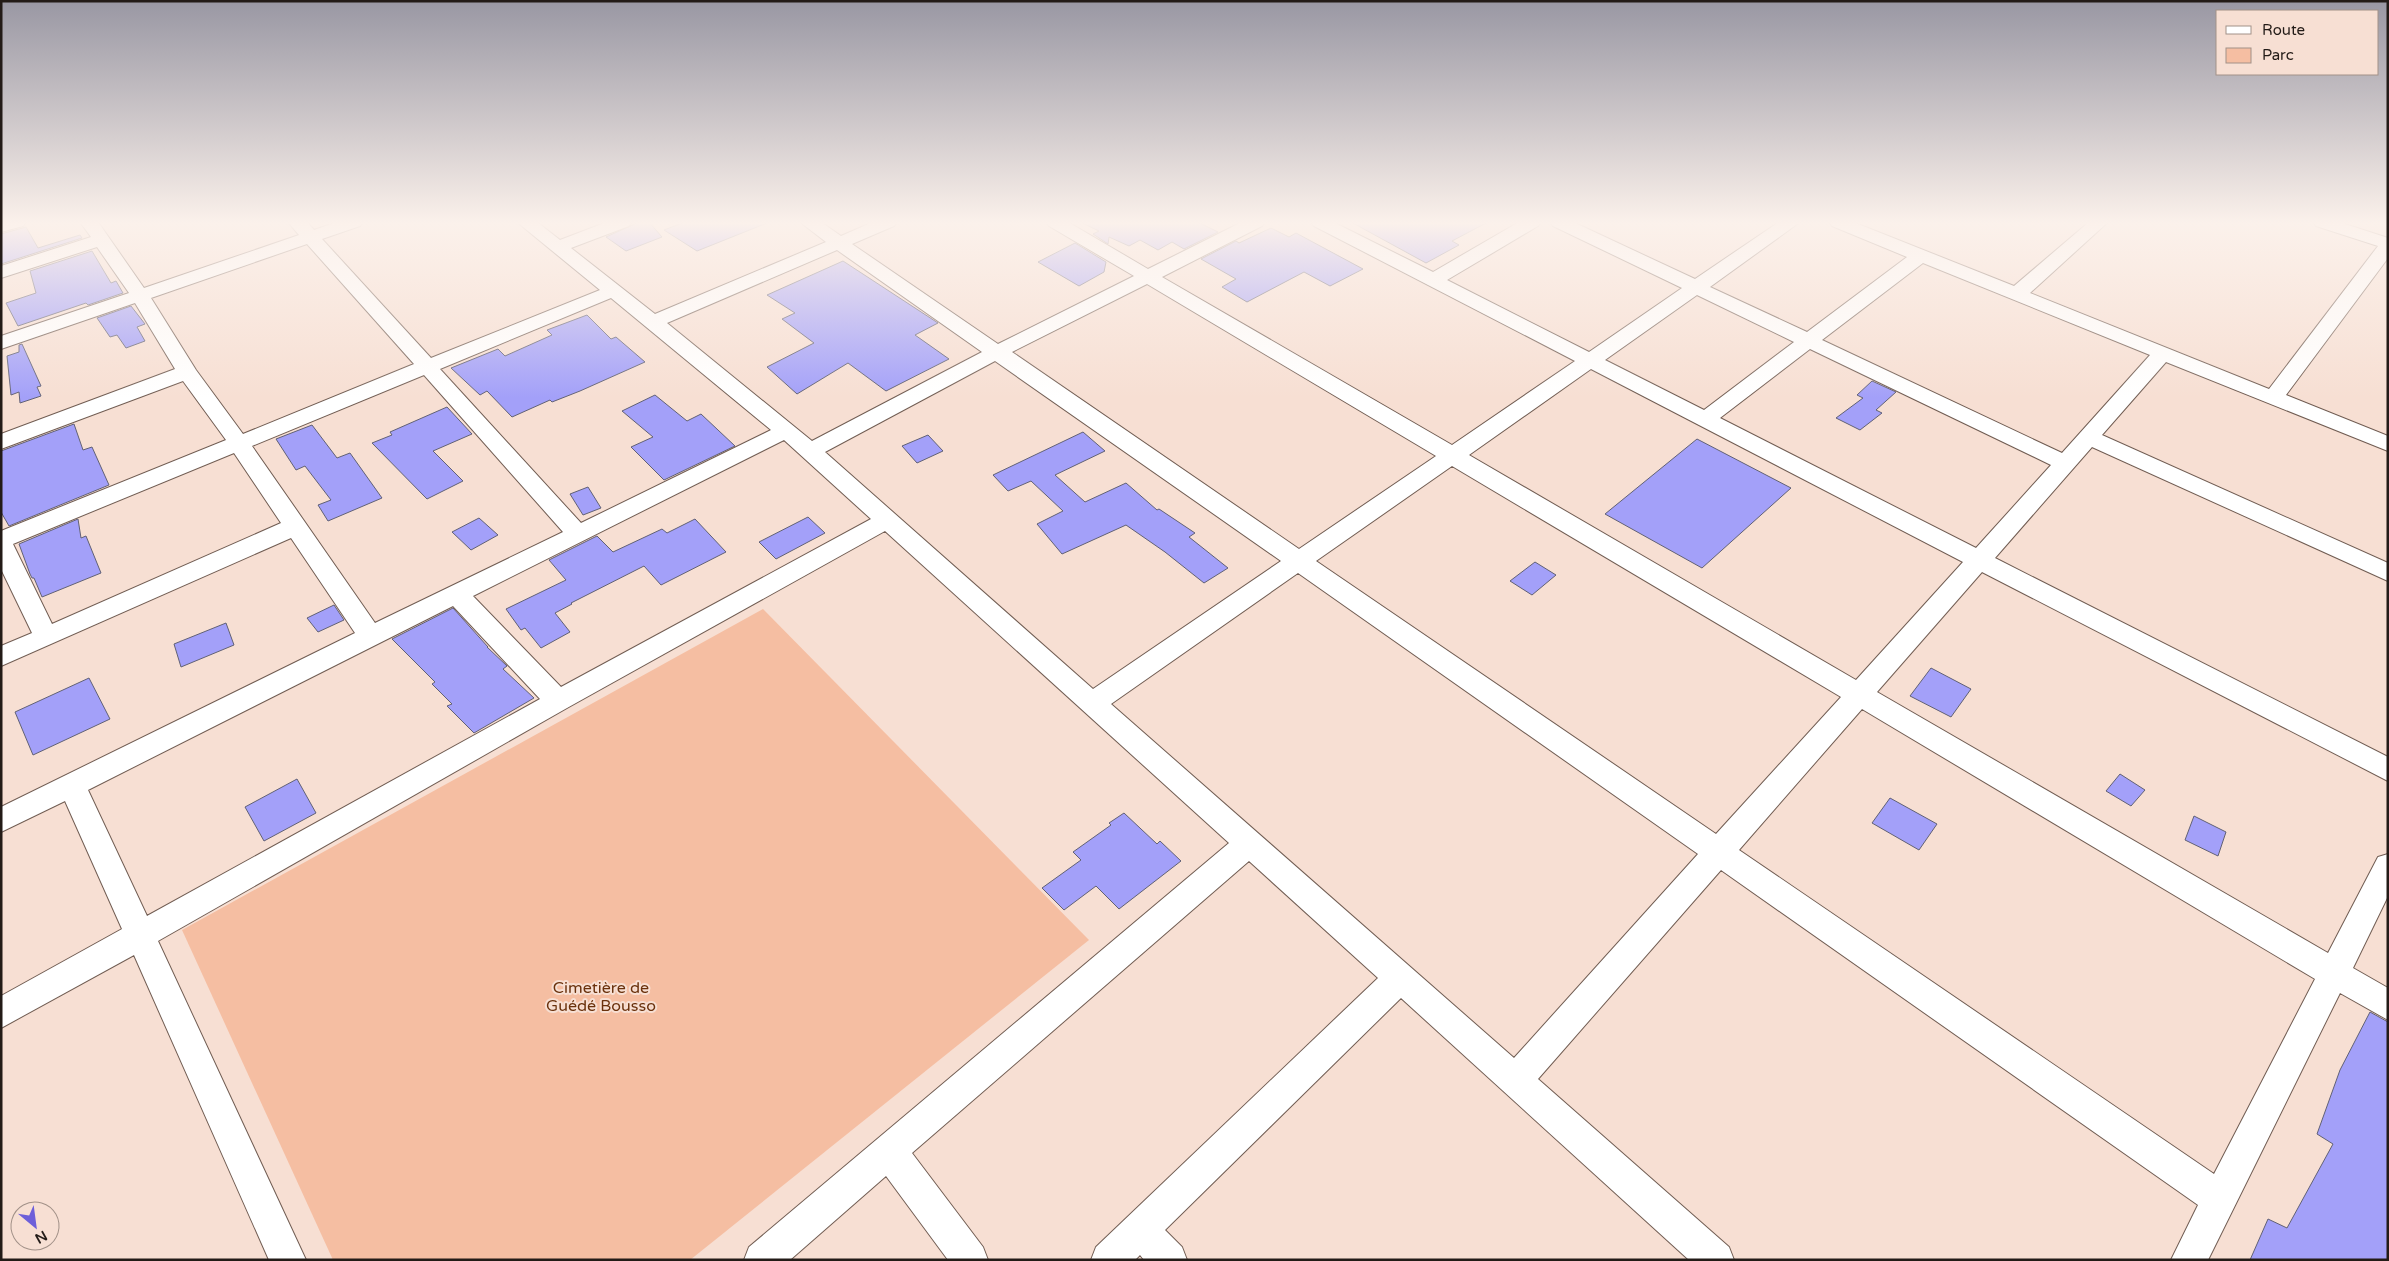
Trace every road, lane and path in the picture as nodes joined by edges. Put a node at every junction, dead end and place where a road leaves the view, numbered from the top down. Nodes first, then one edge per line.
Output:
1 (129, 281) edge
2 (184, 281) edge
3 (350, 281) edge
4 (601, 281) edge
5 (749, 281) edge
6 (894, 281) edge
7 (1138, 281) edge
8 (1156, 281) edge
9 (1435, 281) edge
10 (1684, 281) edge
11 (1706, 281) edge
12 (1887, 281) edge
13 (1985, 281) edge
14 (2032, 281) edge
15 (2360, 281) edge
16 (1697, 287) junction
17 (613, 290) junction
18 (2017, 294) junction
19 (140, 296) junction
20 (652, 322) junction
21 (1808, 341) junction
22 (1, 343) edge
23 (997, 352) junction
24 (2163, 353) junction
25 (1590, 360) junction
26 (427, 366) junction
27 (187, 372) junction
28 (2273, 398) junction
29 (1705, 420) junction
30 (786, 431) junction
31 (2088, 437) junction
32 (1, 442) edge
33 (239, 443) junction
34 (2388, 444) edge
35 (810, 451) junction
36 (1452, 455) junction
37 (2065, 463) junction
38 (887, 520) junction
39 (294, 527) junction
40 (578, 534) junction
41 (1, 540) edge
42 (1, 544) edge
43 (1978, 560) junction
44 (1298, 561) junction
45 (2388, 573) edge
46 (456, 594) junction
47 (46, 637) junction
48 (371, 637) junction
49 (1, 657) edge
50 (1859, 694) junction
51 (558, 701) junction
52 (1092, 703) junction
53 (2388, 770) edge
54 (72, 785) junction
55 (1, 820) edge
56 (1249, 843) junction
57 (1718, 852) junction
58 (2388, 866) edge
59 (140, 936) junction
60 (2334, 973) junction
61 (1400, 978) junction
62 (2388, 1005) edge
63 (1, 1013) edge
64 (1515, 1080) junction
65 (890, 1152) junction
66 (2219, 1199) junction
67 (1141, 1231) junction
68 (288, 1260) edge
69 (762, 1260) edge
70 (970, 1260) edge
71 (1109, 1260) edge
72 (1168, 1260) edge
73 (1716, 1260) edge
74 (2189, 1260) edge

1 - 19 street
2 - 19 street
3 - 26 street
4 - 17 street
5 - 20 street
6 - 23 street
7 - 23 street
8 - 36 street
9 - 25 street
10 - 16 street
11 - 16 street
12 - 21 street
13 - 18 street
14 - 18 street
15 - 28 street
16 - 21 street
16 - 25 street
17 - 20 street
17 - 26 street
18 - 24 street
19 - 22 street
19 - 27 street
20 - 30 street
21 - 29 street
21 - 37 street
23 - 35 street
23 - 44 street
24 - 28 street
24 - 31 street
25 - 29 street
25 - 36 street
26 - 33 street
26 - 40 street
27 - 32 street
27 - 33 street
28 - 34 street
29 - 43 street
30 - 35 street
30 - 40 street
31 - 37 street
31 - 45 street
33 - 39 street
33 - 41 street
35 - 38 street
36 - 44 street
36 - 50 street
37 - 43 street
38 - 51 street
38 - 52 street
39 - 47 street
39 - 48 street
40 - 46 street
42 - 47 street
43 - 50 street
43 - 53 street
44 - 52 street
44 - 57 street
46 - 48 street
46 - 51 street
47 - 49 street
48 - 54 street
50 - 57 street
50 - 60 street
51 - 59 street
52 - 56 street
54 - 55 street
54 - 59 street
56 - 61 street
56 - 65 street
57 - 64 street
57 - 66 street
58 - 60 street
59 - 63 street
59 - 68 street
60 - 62 street
60 - 66 street
61 - 64 street
61 - 67 street
64 - 73 street
65 - 69 street
65 - 70 street
66 - 74 street
67 - 71 street
67 - 72 street

